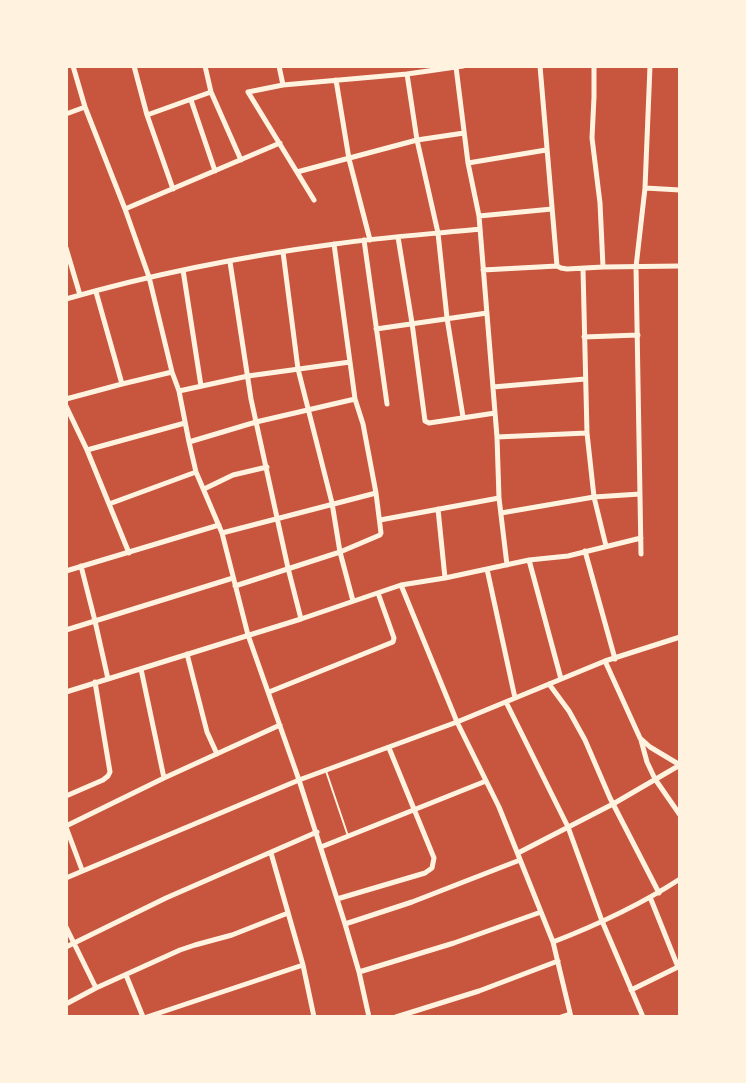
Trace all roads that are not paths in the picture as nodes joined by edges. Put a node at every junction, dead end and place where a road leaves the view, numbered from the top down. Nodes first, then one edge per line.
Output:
1 (73, 66) edge
2 (134, 66) edge
3 (205, 66) edge
4 (279, 66) edge
5 (463, 66) edge
6 (540, 66) edge
7 (594, 66) edge
8 (650, 66) edge
9 (448, 67) edge
10 (456, 68) junction
11 (407, 74) junction
12 (336, 80) junction
13 (283, 85) junction
14 (211, 92) junction
15 (191, 100) junction
16 (86, 107) junction
17 (66, 114) edge
18 (147, 115) junction
19 (465, 133) junction
20 (417, 140) junction
21 (280, 143) junction
22 (546, 150) junction
23 (349, 159) junction
24 (241, 160) junction
25 (468, 163) junction
26 (215, 171) junction
27 (297, 172) junction
28 (645, 188) junction
29 (173, 189) junction
30 (680, 190) edge
31 (314, 200) dead end
32 (125, 209) junction
33 (552, 209) junction
34 (479, 216) junction
35 (480, 229) junction
36 (438, 233) junction
37 (398, 237) junction
38 (367, 240) junction
39 (334, 244) junction
40 (66, 248) edge
41 (283, 252) junction
42 (230, 261) junction
43 (557, 266) junction
44 (680, 266) edge
45 (603, 267) junction
46 (636, 267) junction
47 (583, 269) junction
48 (183, 270) junction
49 (483, 270) junction
50 (149, 277) junction
51 (96, 292) junction
52 (80, 295) junction
53 (66, 299) edge
54 (487, 313) junction
55 (447, 318) junction
56 (412, 323) junction
57 (376, 329) junction
58 (638, 335) junction
59 (584, 337) junction
60 (350, 362) junction
61 (298, 369) junction
62 (172, 372) junction
63 (248, 376) junction
64 (585, 379) junction
65 (122, 384) junction
66 (201, 386) junction
67 (493, 387) junction
68 (178, 391) junction
69 (66, 399) edge
70 (356, 399) junction
71 (387, 404) dead end
72 (66, 406) edge
73 (309, 411) junction
74 (495, 413) junction
75 (463, 417) junction
76 (256, 422) junction
77 (185, 423) junction
78 (587, 433) junction
79 (497, 437) junction
80 (189, 442) junction
81 (87, 450) junction
82 (267, 467) junction
83 (196, 472) junction
84 (204, 489) junction
85 (376, 493) junction
86 (640, 494) junction
87 (594, 497) junction
88 (499, 498) junction
89 (332, 503) junction
90 (109, 504) junction
91 (438, 509) junction
92 (501, 513) junction
93 (278, 518) junction
94 (380, 520) junction
95 (219, 525) junction
96 (222, 533) junction
97 (640, 538) junction
98 (606, 546) junction
99 (585, 551) junction
100 (339, 552) junction
101 (129, 553) junction
102 (641, 554) dead end
103 (529, 560) junction
104 (507, 565) junction
105 (81, 566) junction
106 (288, 568) junction
107 (487, 569) junction
108 (66, 571) edge
109 (233, 578) junction
110 (445, 578) junction
111 (401, 585) junction
112 (235, 586) junction
113 (378, 592) junction
114 (353, 601) junction
115 (301, 619) junction
116 (95, 621) junction
117 (66, 630) edge
118 (248, 635) junction
119 (680, 637) edge
120 (188, 654) junction
121 (615, 659) junction
122 (605, 661) junction
123 (141, 669) junction
124 (108, 679) junction
125 (561, 679) junction
126 (95, 682) junction
127 (549, 684) junction
128 (66, 692) edge
129 (269, 692) junction
130 (515, 698) junction
131 (506, 702) junction
132 (457, 722) junction
133 (280, 725) junction
134 (640, 738) junction
135 (389, 748) junction
136 (217, 754) junction
137 (680, 765) edge
138 (326, 771) junction
139 (164, 777) junction
140 (655, 779) junction
141 (299, 780) junction
142 (486, 781) junction
143 (66, 796) edge
144 (613, 804) junction
145 (415, 810) junction
146 (680, 814) edge
147 (66, 827) edge
148 (568, 827) junction
149 (317, 832) junction
150 (348, 836) junction
151 (321, 847) junction
152 (272, 853) junction
153 (518, 853) junction
154 (520, 860) junction
155 (82, 870) junction
156 (66, 878) edge
157 (680, 879) edge
158 (659, 893) junction
159 (650, 897) junction
160 (337, 898) junction
161 (541, 912) junction
162 (288, 913) junction
163 (602, 921) junction
164 (345, 924) junction
165 (66, 927) edge
166 (553, 942) junction
167 (74, 943) junction
168 (66, 947) edge
169 (558, 961) junction
170 (303, 966) junction
171 (679, 967) edge
172 (358, 972) junction
173 (126, 975) junction
174 (96, 988) junction
175 (631, 990) junction
176 (66, 1004) edge
177 (570, 1015) edge
178 (145, 1017) edge
179 (314, 1017) edge
180 (369, 1017) edge
181 (396, 1017) edge
182 (561, 1017) edge
183 (643, 1017) edge

1 - 16 street
2 - 18 street
3 - 14 street
4 - 13 street
5 - 10 street
6 - 22 street
7 - 45 street
8 - 28 street
9 - 10 street
9 - 11 street
10 - 19 street
11 - 12 street
11 - 20 street
12 - 13 street
12 - 23 street
13 - 21 street
14 - 15 street
14 - 24 street
15 - 18 street
15 - 26 street
16 - 17 street
16 - 32 street
18 - 29 street
19 - 20 street
19 - 25 street
20 - 23 street
20 - 36 street
21 - 24 street
21 - 27 street
22 - 25 street
22 - 33 street
23 - 27 street
23 - 38 street
24 - 26 street
25 - 34 street
26 - 29 street
27 - 31 street
28 - 30 street
28 - 46 street
29 - 32 street
32 - 50 street
33 - 34 street
33 - 43 street
34 - 35 street
35 - 36 street
35 - 49 street
36 - 37 street
36 - 55 street
37 - 38 street
37 - 56 street
38 - 39 street
38 - 57 street
39 - 41 street
39 - 60 street
40 - 52 street
41 - 42 street
41 - 61 street
42 - 48 street
42 - 63 street
43 - 47 street
43 - 49 street
44 - 46 street
45 - 46 street
45 - 47 street
46 - 58 street
47 - 59 street
48 - 50 street
48 - 66 street
49 - 54 street
50 - 51 street
50 - 62 street
51 - 52 street
51 - 65 street
52 - 53 street
54 - 55 street
54 - 67 street
55 - 56 street
55 - 75 street
56 - 57 street
56 - 75 street
57 - 71 street
58 - 59 street
58 - 86 street
59 - 64 street
60 - 61 street
60 - 70 street
61 - 63 street
61 - 73 street
62 - 65 street
62 - 68 street
63 - 66 street
63 - 76 street
64 - 67 street
64 - 78 street
65 - 69 street
66 - 68 street
67 - 74 street
68 - 77 street
70 - 73 street
70 - 85 street
72 - 81 street
73 - 76 street
73 - 89 street
74 - 75 street
74 - 79 street
76 - 80 street
76 - 82 street
77 - 80 street
77 - 81 street
78 - 79 street
78 - 87 street
79 - 88 street
80 - 83 street
81 - 90 street
82 - 84 street
82 - 93 street
83 - 84 street
83 - 90 street
84 - 95 street
85 - 89 street
85 - 94 street
86 - 87 street
86 - 97 street
87 - 92 street
87 - 98 street
88 - 91 street
88 - 92 street
89 - 93 street
89 - 100 street
90 - 101 street
91 - 94 street
91 - 110 street
92 - 104 street
93 - 96 street
93 - 106 street
94 - 100 street
95 - 96 street
95 - 101 street
96 - 109 street
97 - 98 street
97 - 102 street
98 - 99 street
99 - 103 street
99 - 121 street
100 - 106 street
100 - 114 street
101 - 105 street
103 - 104 street
103 - 125 street
104 - 107 street
105 - 108 street
105 - 116 street
106 - 112 street
106 - 115 street
107 - 110 street
107 - 130 street
109 - 112 street
109 - 116 street
110 - 111 street
111 - 113 street
111 - 132 street
112 - 118 street
113 - 114 street
113 - 129 street
114 - 115 street
115 - 118 street
116 - 117 street
116 - 124 street
118 - 120 street
118 - 129 street
119 - 121 street
120 - 123 street
120 - 136 street
121 - 122 street
122 - 125 street
122 - 134 street
123 - 124 street
123 - 139 street
124 - 126 street
125 - 127 street
126 - 128 street
126 - 143 street
127 - 130 street
127 - 144 street
129 - 133 street
130 - 131 street
131 - 132 street
131 - 148 street
132 - 135 street
132 - 142 street
133 - 136 street
133 - 141 street
134 - 137 street
134 - 140 street
135 - 138 street
135 - 145 street
136 - 139 street
137 - 140 street
138 - 141 street
138 - 150 lane
139 - 147 street
140 - 144 street
140 - 146 street
141 - 149 street
141 - 155 street
142 - 145 street
142 - 153 street
144 - 148 street
144 - 158 street
145 - 150 street
145 - 160 street
147 - 155 street
148 - 153 street
148 - 163 street
149 - 151 street
149 - 152 street
150 - 151 street
151 - 160 street
152 - 162 street
152 - 167 street
153 - 154 street
154 - 161 street
154 - 164 street
155 - 156 street
157 - 158 street
158 - 159 street
159 - 163 street
159 - 171 street
160 - 164 street
161 - 166 street
161 - 172 street
162 - 170 street
162 - 173 street
163 - 166 street
163 - 175 street
164 - 172 street
165 - 167 street
166 - 169 street
167 - 168 street
167 - 174 street
169 - 177 street
169 - 181 street
170 - 178 street
170 - 179 street
171 - 175 street
172 - 180 street
173 - 174 street
173 - 178 street
174 - 176 street
175 - 183 street
177 - 182 street

